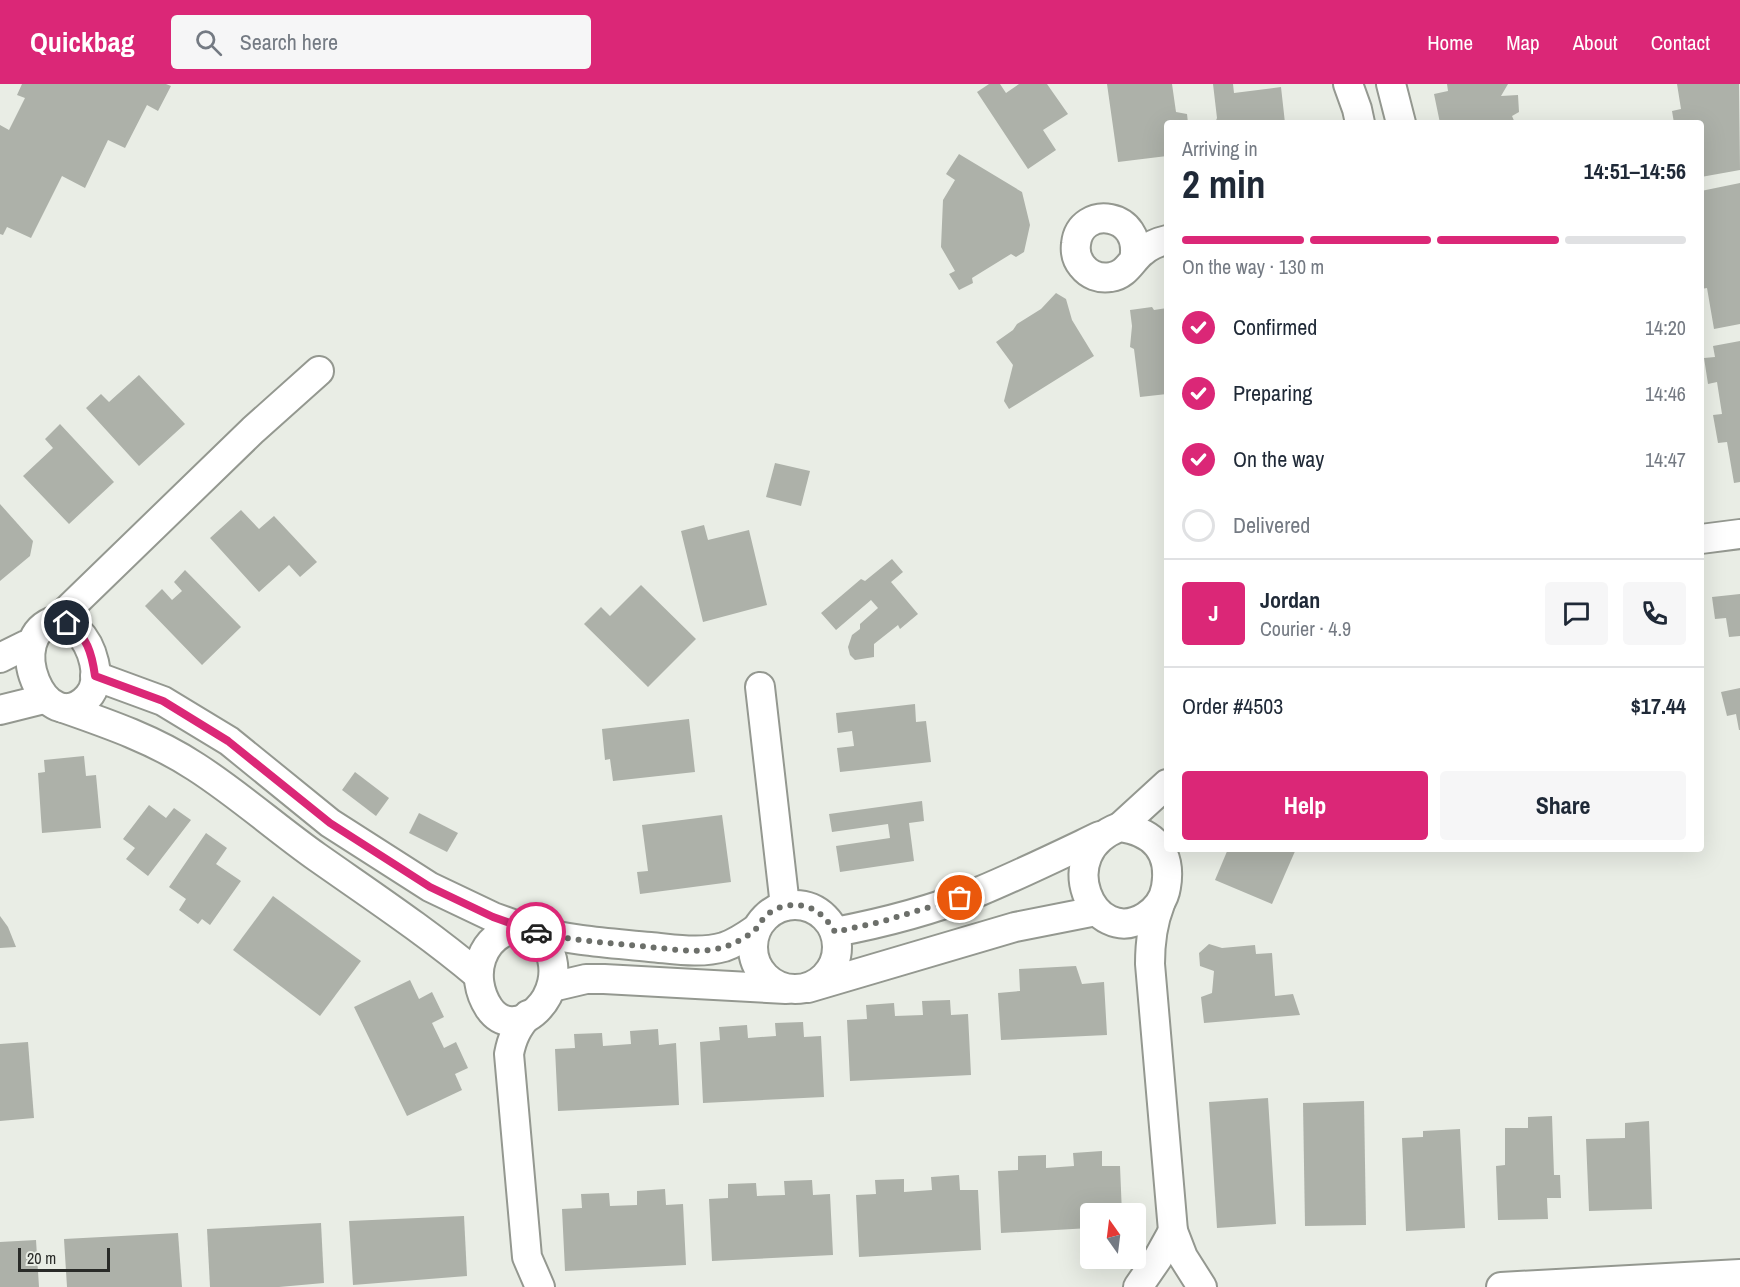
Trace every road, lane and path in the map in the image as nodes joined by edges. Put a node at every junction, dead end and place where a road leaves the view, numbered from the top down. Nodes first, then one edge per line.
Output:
1 (1348, 84) edge
2 (1391, 84) edge
3 (1359, 120) edge
4 (1400, 120) edge
5 (1123, 223) junction
6 (1164, 237) edge
7 (1164, 240) edge
8 (1134, 260) junction
9 (319, 371) dead end
10 (1740, 534) edge
11 (1704, 539) edge
12 (57, 620) junction
13 (26, 645) junction
14 (0, 658) edge
15 (95, 676) junction
16 (760, 687) dead end
17 (53, 704) junction
18 (0, 710) edge
19 (1164, 786) edge
20 (1110, 831) junction
21 (1164, 852) edge
22 (1172, 857) edge
23 (1160, 904) junction
24 (785, 906) junction
25 (1107, 917) junction
26 (528, 929) junction
27 (756, 929) junction
28 (835, 932) junction
29 (1150, 964) junction
30 (480, 987) junction
31 (552, 987) junction
32 (801, 989) junction
33 (528, 1016) junction
34 (510, 1069) junction
35 (1173, 1231) junction
36 (527, 1257) junction
37 (1740, 1274) edge
38 (517, 1287) edge
39 (540, 1287) edge
40 (1138, 1287) edge
41 (1202, 1287) edge
42 (1501, 1287) edge

1 - 3 street
2 - 4 street
5 - 6 street
5 - 8 street
5 - 8 street
7 - 8 street
9 - 12 street
10 - 11 street
12 - 13 street
12 - 15 street
13 - 14 street
13 - 17 street
15 - 17 street
15 - 26 street
16 - 24 street
17 - 18 street
17 - 30 street
19 - 20 street
20 - 21 street
20 - 25 street
20 - 28 street
22 - 23 street
23 - 25 street
23 - 29 street
24 - 27 street
24 - 28 street
25 - 29 street
25 - 32 street
26 - 27 street
26 - 30 street
26 - 31 street
27 - 32 street
28 - 32 street
29 - 35 street
30 - 33 street
30 - 34 street
31 - 32 street
31 - 33 street
33 - 34 street
34 - 36 street
35 - 40 street
35 - 41 street
36 - 38 street
36 - 39 street
37 - 42 street

